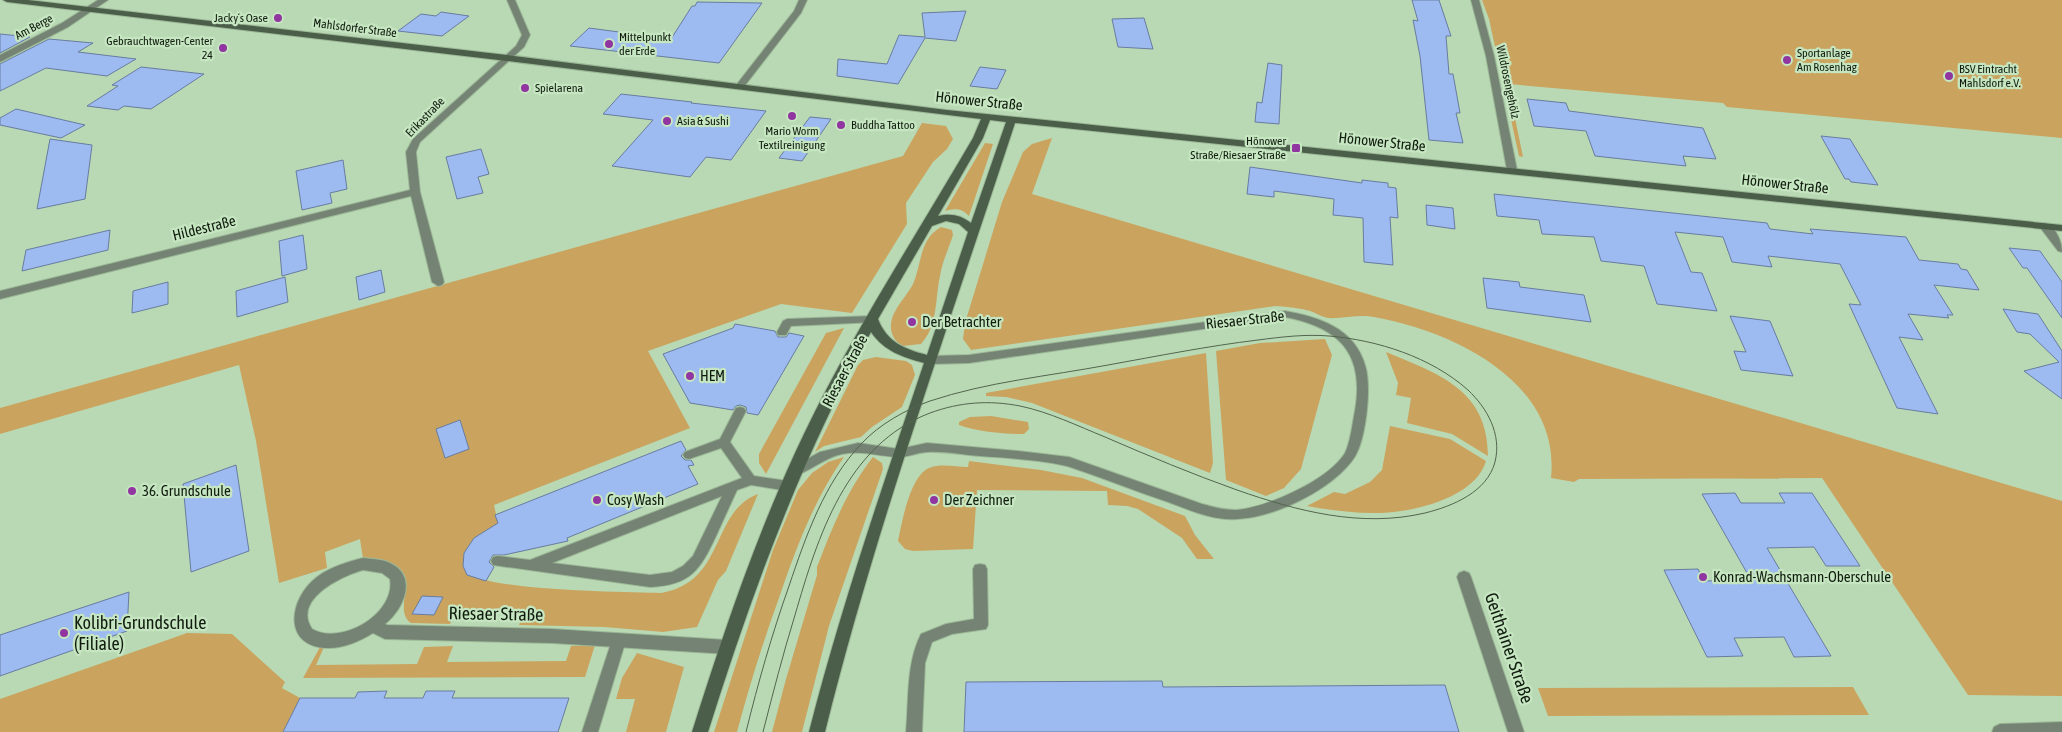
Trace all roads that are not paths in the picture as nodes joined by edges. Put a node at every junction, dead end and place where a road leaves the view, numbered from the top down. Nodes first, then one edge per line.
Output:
1 (7, 0) edge
2 (104, 0) edge
3 (511, 0) edge
4 (803, 0) edge
5 (1475, 0) edge
6 (88, 10) junction
7 (507, 58) junction
8 (0, 59) edge
9 (700, 81) joint
10 (740, 86) junction
11 (987, 117) junction
12 (1011, 120) junction
13 (1512, 170) junction
14 (416, 192) junction
15 (927, 225) junction
16 (2044, 226) junction
17 (2062, 228) edge
18 (972, 231) junction
19 (2062, 249) edge
20 (438, 282) dead end
21 (0, 295) edge
22 (872, 320) junction
23 (782, 332) dead end
24 (931, 360) junction
25 (740, 411) dead end
26 (724, 442) junction
27 (899, 454) junction
28 (689, 455) dead end
29 (795, 471) junction
30 (750, 480) junction
31 (733, 486) junction
32 (788, 486) junction
33 (498, 561) dead end
34 (532, 565) junction
35 (980, 570) dead end
36 (1464, 577) dead end
37 (374, 626) junction
38 (619, 640) junction
39 (727, 647) junction
40 (2062, 730) edge
41 (590, 732) edge
42 (700, 732) edge
43 (817, 732) edge
44 (914, 732) edge
45 (1516, 732) edge
46 (2000, 732) edge

1 - 6 main road, Mahlsdorfer Straße
2 - 6 street, Am Berge
3 - 7 street, Erikastraße
4 - 10 street
5 - 13 street, Wildrosengehölz
6 - 7 main road, Mahlsdorfer Straße
6 - 8 street, Am Berge
7 - 9 main road, Mahlsdorfer Straße
7 - 14 street, Erikastraße
9 - 10 main road, Hönower Straße
10 - 11 main road, Hönower Straße
11 - 12 main road, Hönower Straße
11 - 15 main road, Riesaer Straße
12 - 13 main road, Hönower Straße
12 - 18 main road
13 - 16 main road, Hönower Straße
14 - 20 street, Erikastraße
14 - 21 street, Hildestraße
15 - 18 main road
15 - 22 main road, Riesaer Straße
16 - 17 main road, Hönower Straße
16 - 19 street
18 - 24 main road
22 - 23 lane
22 - 24 main road
22 - 29 main road, Riesaer Straße
24 - 27 main road
24 - 27 lane, Riesaer Straße
25 - 26 lane
26 - 28 lane
26 - 30 lane
27 - 29 lane, Riesaer Straße
27 - 43 main road
29 - 32 main road, Riesaer Straße
30 - 31 lane
30 - 32 lane
31 - 34 lane
31 - 34 lane
32 - 39 main road, Riesaer Straße
33 - 34 lane
35 - 44 lane
36 - 45 street, Geithainer Straße
37 - 37 street
37 - 38 street, Riesaer Straße
38 - 39 street, Riesaer Straße
38 - 41 lane
39 - 42 main road, Riesaer Straße
40 - 46 street

